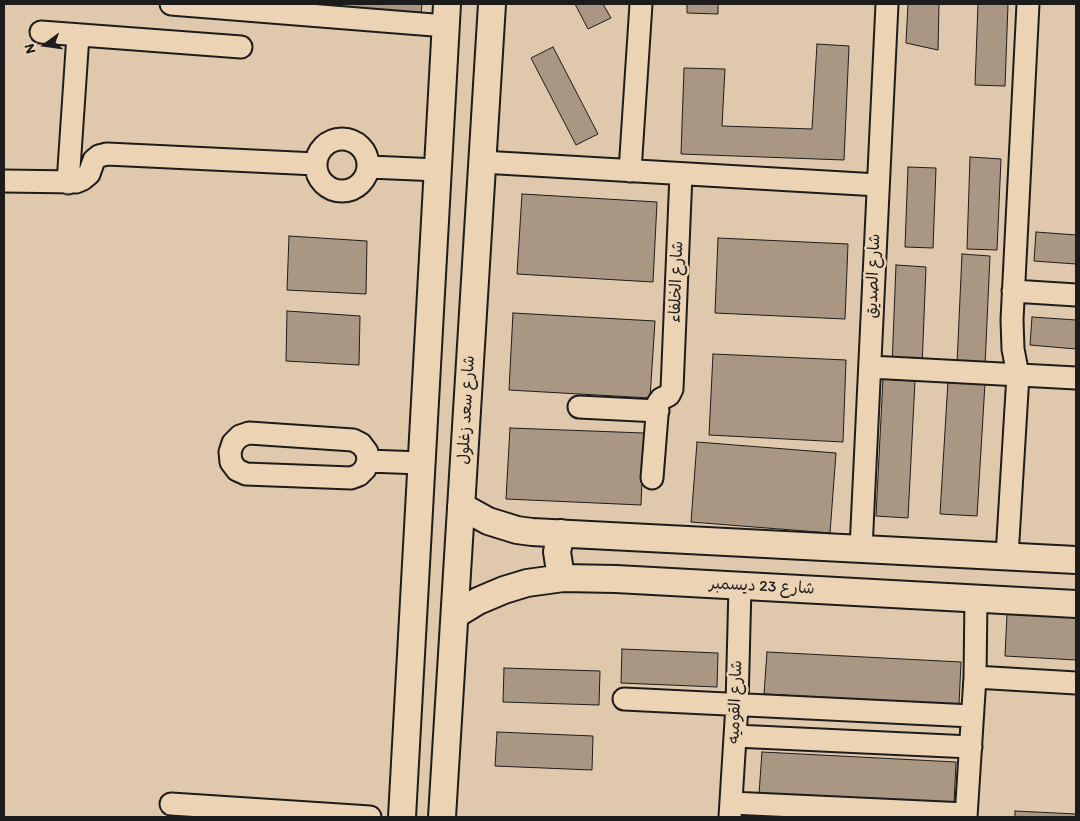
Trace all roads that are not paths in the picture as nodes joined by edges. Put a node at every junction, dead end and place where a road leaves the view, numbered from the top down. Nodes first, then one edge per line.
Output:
1 (171, 4) edge
2 (492, 4) edge
3 (641, 4) edge
4 (886, 4) edge
5 (1028, 4) edge
6 (284, 8) edge
7 (447, 15) edge
8 (41, 32) dead end
9 (78, 35) junction
10 (241, 47) dead end
11 (482, 162) junction
12 (316, 164) junction
13 (369, 167) junction
14 (439, 170) junction
15 (630, 172) junction
16 (681, 174) junction
17 (4, 181) edge
18 (68, 183) junction
19 (878, 186) junction
20 (1013, 291) junction
21 (1076, 295) edge
22 (870, 367) junction
23 (1018, 375) junction
24 (1076, 378) edge
25 (579, 407) dead end
26 (658, 411) junction
27 (368, 461) junction
28 (421, 463) junction
29 (652, 478) dead end
30 (461, 506) junction
31 (561, 533) junction
32 (861, 549) junction
33 (1007, 556) junction
34 (1076, 560) edge
35 (563, 578) junction
36 (740, 586) junction
37 (976, 599) junction
38 (1076, 604) edge
39 (455, 614) junction
40 (975, 676) junction
41 (1076, 683) edge
42 (624, 700) dead end
43 (737, 705) junction
44 (972, 716) junction
45 (735, 736) junction
46 (971, 747) junction
47 (171, 804) dead end
48 (731, 810) edge
49 (966, 816) edge
50 (370, 817) edge
51 (402, 817) edge
52 (442, 817) edge

1 - 6 street
2 - 11 main road, شارع سعد زغلول
3 - 15 street
4 - 19 street, شارع الصديق
5 - 20 street
6 - 7 street
7 - 14 main road
8 - 9 street
9 - 10 street
9 - 18 street
11 - 15 street
11 - 30 main road, شارع سعد زغلول
12 - 13 street
12 - 13 street
12 - 18 street
13 - 14 street
14 - 28 main road
15 - 16 street
16 - 19 street
16 - 26 street, شارع الخلفاء
17 - 18 street
19 - 22 street, شارع الصديق
20 - 21 street
20 - 23 street
22 - 23 street
22 - 32 street, شارع الصديق
23 - 24 street
23 - 33 street
25 - 26 street
26 - 29 street
27 - 27 street
27 - 28 street
28 - 51 main road
30 - 31 main road
30 - 39 main road, شارع سعد زغلول
31 - 32 main road
31 - 35 main road
32 - 33 main road
33 - 34 main road
35 - 36 main road, شارع 23 ديسمبر
35 - 39 main road, شارع 23 ديسمبر
36 - 37 main road, شارع 23 ديسمبر
36 - 43 street, شارع القوميه
37 - 38 main road, شارع 23 ديسمبر
37 - 40 street
39 - 52 main road, شارع سعد زغلول
40 - 41 street
40 - 44 street
42 - 43 street
43 - 44 street
43 - 45 street, شارع القوميه
44 - 46 street
45 - 46 street
45 - 48 street, شارع القوميه
46 - 49 street
47 - 50 street
48 - 49 street

